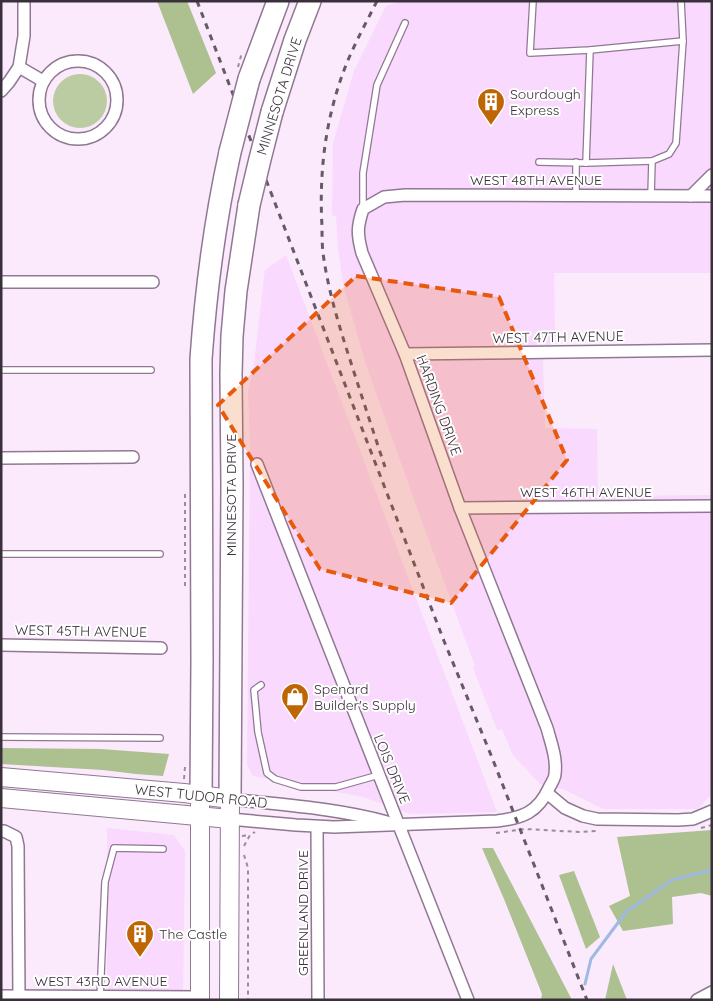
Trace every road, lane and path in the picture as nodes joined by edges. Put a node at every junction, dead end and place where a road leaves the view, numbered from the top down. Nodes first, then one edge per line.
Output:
1 (24, 1) edge
2 (278, 1) edge
3 (310, 1) edge
4 (533, 1) edge
5 (680, 1) edge
6 (405, 23) dead end
7 (683, 41) junction
8 (590, 50) junction
9 (19, 67) junction
10 (43, 81) junction
11 (1, 91) edge
12 (652, 161) junction
13 (539, 162) dead end
14 (576, 162) junction
15 (586, 163) junction
16 (712, 175) edge
17 (576, 195) junction
18 (651, 196) junction
19 (692, 196) junction
20 (712, 196) edge
21 (363, 209) junction
22 (1, 282) edge
23 (153, 282) dead end
24 (712, 350) edge
25 (405, 354) junction
26 (1, 370) edge
27 (151, 370) dead end
28 (133, 457) dead end
29 (1, 458) edge
30 (257, 464) dead end
31 (712, 506) edge
32 (460, 508) junction
33 (1, 554) edge
34 (160, 554) dead end
35 (1, 646) edge
36 (161, 648) dead end
37 (261, 685) dead end
38 (1, 737) edge
39 (160, 738) dead end
40 (379, 775) junction
41 (1, 776) edge
42 (547, 793) junction
43 (201, 795) junction
44 (1, 798) edge
45 (230, 809) junction
46 (712, 811) edge
47 (200, 816) junction
48 (398, 825) junction
49 (712, 825) edge
50 (317, 827) junction
51 (693, 829) dead end
52 (598, 830) dead end
53 (1, 831) edge
54 (256, 831) dead end
55 (493, 833) dead end
56 (163, 849) dead end
57 (712, 992) edge
58 (1, 996) edge
59 (19, 998) edge
60 (100, 998) edge
61 (200, 998) edge
62 (229, 1000) edge
63 (248, 1000) edge
64 (318, 1000) edge
65 (468, 1000) edge
66 (696, 1000) edge

1 - 9 street
2 - 43 highway, bridge
3 - 45 highway, MINNESOTA DRIVE, bridge
4 - 8 lane
5 - 7 lane
6 - 21 lane, HARDING DRIVE
7 - 8 lane
7 - 12 lane
8 - 15 lane
9 - 10 street
9 - 11 street
10 - 10 street
12 - 15 lane
12 - 18 lane
13 - 14 lane
14 - 15 lane
14 - 17 lane
16 - 19 street
17 - 18 street, WEST 48TH AVENUE
17 - 21 street, WEST 48TH AVENUE
18 - 19 street, WEST 48TH AVENUE
19 - 20 street, WEST 48TH AVENUE
21 - 25 street, HARDING DRIVE
22 - 23 street
24 - 25 street, WEST 47TH AVENUE
25 - 32 street, HARDING DRIVE
26 - 27 lane
28 - 29 street
30 - 40 street, LOIS DRIVE
31 - 32 street, WEST 46TH AVENUE
32 - 42 street, HARDING DRIVE
33 - 34 lane
35 - 36 street, WEST 45TH AVENUE
37 - 40 lane
38 - 39 lane
40 - 48 street, LOIS DRIVE
41 - 43 main road, WEST TUDOR ROAD
42 - 46 street
42 - 48 street, WEST TUDOR ROAD
43 - 45 main road, WEST TUDOR ROAD
43 - 47 main road
44 - 47 main road, WEST TUDOR ROAD
45 - 47 main road, WEST TUDOR ROAD
45 - 48 street, WEST TUDOR ROAD
45 - 50 street, WEST TUDOR ROAD
45 - 62 main road, MINNESOTA DRIVE
47 - 61 main road
48 - 50 street, WEST TUDOR ROAD
48 - 65 street, LOIS DRIVE
49 - 51 path
50 - 64 street, GREENLAND DRIVE
52 - 55 path
53 - 59 street
54 - 63 path
56 - 60 lane
57 - 66 street
58 - 59 street, WEST 43RD AVENUE
59 - 60 street, WEST 43RD AVENUE
60 - 61 street, WEST 43RD AVENUE

